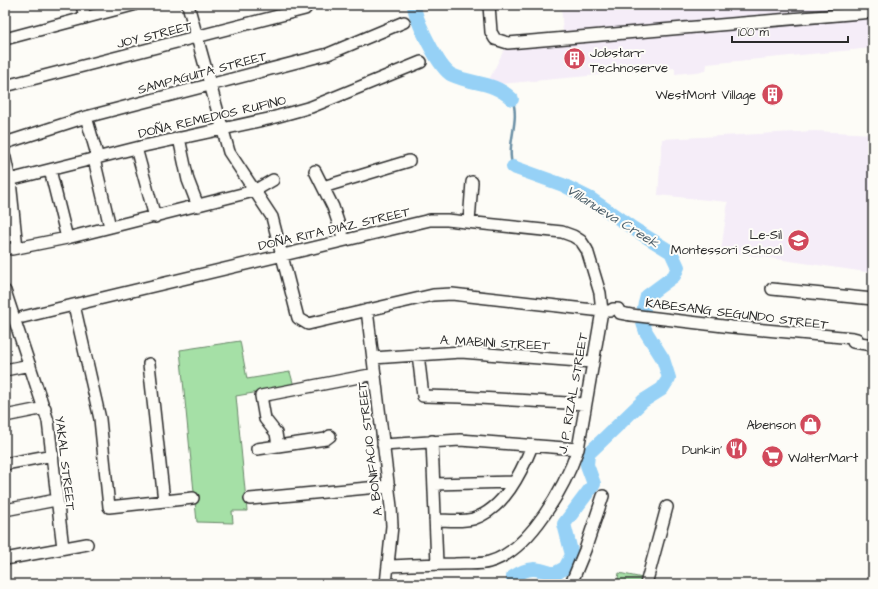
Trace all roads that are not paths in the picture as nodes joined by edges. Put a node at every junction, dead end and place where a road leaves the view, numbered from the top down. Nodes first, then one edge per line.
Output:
1 (82, 5) edge
2 (133, 5) edge
3 (188, 5) edge
4 (308, 5) edge
5 (489, 5) edge
6 (873, 12) edge
7 (85, 18) junction
8 (404, 22) dead end
9 (197, 38) junction
10 (5, 39) edge
11 (421, 62) dead end
12 (210, 84) junction
13 (5, 86) edge
14 (86, 118) junction
15 (221, 130) junction
16 (180, 138) junction
17 (5, 143) edge
18 (136, 148) junction
19 (5, 158) edge
20 (96, 158) junction
21 (409, 160) dead end
22 (50, 170) junction
23 (315, 171) dead end
24 (273, 180) dead end
25 (7, 181) edge
26 (472, 182) dead end
27 (323, 187) junction
28 (254, 191) junction
29 (198, 206) junction
30 (155, 217) junction
31 (469, 222) junction
32 (110, 227) junction
33 (67, 238) junction
34 (344, 240) junction
35 (282, 255) junction
36 (772, 289) dead end
37 (5, 291) edge
38 (873, 300) edge
39 (74, 305) junction
40 (367, 310) junction
41 (616, 312) junction
42 (14, 319) edge
43 (873, 345) edge
44 (418, 354) junction
45 (373, 358) junction
46 (592, 362) junction
47 (149, 364) dead end
48 (30, 365) junction
49 (5, 370) edge
50 (375, 374) junction
51 (585, 404) junction
52 (45, 408) junction
53 (5, 416) edge
54 (330, 436) dead end
55 (432, 441) junction
56 (383, 445) junction
57 (278, 446) junction
58 (532, 446) junction
59 (257, 449) dead end
60 (578, 449) junction
61 (52, 455) junction
62 (5, 464) edge
63 (514, 482) junction
64 (434, 484) junction
65 (389, 486) junction
66 (603, 496) dead end
67 (193, 498) dead end
68 (250, 499) dead end
69 (56, 500) junction
70 (164, 501) junction
71 (667, 507) dead end
72 (5, 510) edge
73 (436, 520) junction
74 (87, 544) dead end
75 (63, 548) junction
76 (5, 559) edge
77 (437, 564) junction
78 (388, 566) junction
79 (386, 584) edge
80 (571, 584) edge
81 (646, 584) edge

1 - 7 street
2 - 7 street
3 - 9 street, KABESANG SEGUNDO STREET
4 - 9 street, JOY STREET
5 - 6 street
7 - 10 street
8 - 12 street, SAMPAGUITA STREET
9 - 12 street, KABESANG SEGUNDO STREET
9 - 13 street, JOY STREET
11 - 15 street, DOÑA REMEDIOS RUFINO
12 - 14 street, SAMPAGUITA STREET
12 - 15 street, KABESANG SEGUNDO STREET
14 - 17 street, SAMPAGUITA STREET
14 - 20 street
15 - 16 street, DOÑA REMEDIOS RUFINO
15 - 28 street, KABESANG SEGUNDO STREET
16 - 18 street, DOÑA REMEDIOS RUFINO
16 - 29 street
18 - 20 street, DOÑA REMEDIOS RUFINO
18 - 30 street
19 - 25 street
20 - 22 street, DOÑA REMEDIOS RUFINO
20 - 32 street
21 - 27 street
22 - 25 street, DOÑA REMEDIOS RUFINO
22 - 33 street
23 - 27 street
24 - 28 street
25 - 33 street
26 - 31 street
27 - 34 street
28 - 29 street
28 - 35 street, KABESANG SEGUNDO STREET
29 - 30 street
30 - 32 street
31 - 34 street, DOÑA RITA DIAZ STREET
31 - 41 street, DOÑA RITA DIAZ STREET
32 - 33 street
34 - 35 street, DOÑA RITA DIAZ STREET
35 - 39 street, DOÑA RITA DIAZ STREET
35 - 40 street, KABESANG SEGUNDO STREET
36 - 38 street
37 - 42 street, YAKAL STREET
39 - 42 street, DOÑA RITA DIAZ STREET
39 - 70 street
40 - 41 street, KABESANG SEGUNDO STREET
40 - 45 street, A. BONIFACIO STREET
41 - 43 street, KABESANG SEGUNDO STREET
41 - 46 street, J. P. RIZAL STREET
42 - 48 street, YAKAL STREET
44 - 45 street, A. MABINI STREET
44 - 46 street, A. MABINI STREET
44 - 51 street
45 - 50 street, A. BONIFACIO STREET
46 - 51 street, J. P. RIZAL STREET
47 - 70 street
48 - 49 street
48 - 52 street, YAKAL STREET
50 - 56 street, A. BONIFACIO STREET
50 - 57 street
51 - 60 street, J. P. RIZAL STREET
52 - 53 street
52 - 61 street, YAKAL STREET
54 - 57 street
55 - 56 street
55 - 58 street
55 - 64 street
56 - 65 street, A. BONIFACIO STREET
57 - 59 street
58 - 60 street
58 - 63 street
60 - 77 street, J. P. RIZAL STREET
61 - 62 street
61 - 69 street, YAKAL STREET
63 - 64 street
63 - 73 street
64 - 73 street
65 - 68 street
65 - 78 street, A. BONIFACIO STREET
66 - 80 street
67 - 70 street
69 - 72 street
69 - 75 street, YAKAL STREET
71 - 81 street
73 - 77 street
74 - 75 street
75 - 76 street
77 - 78 street, J. P. RIZAL STREET
78 - 79 street, A. BONIFACIO STREET

